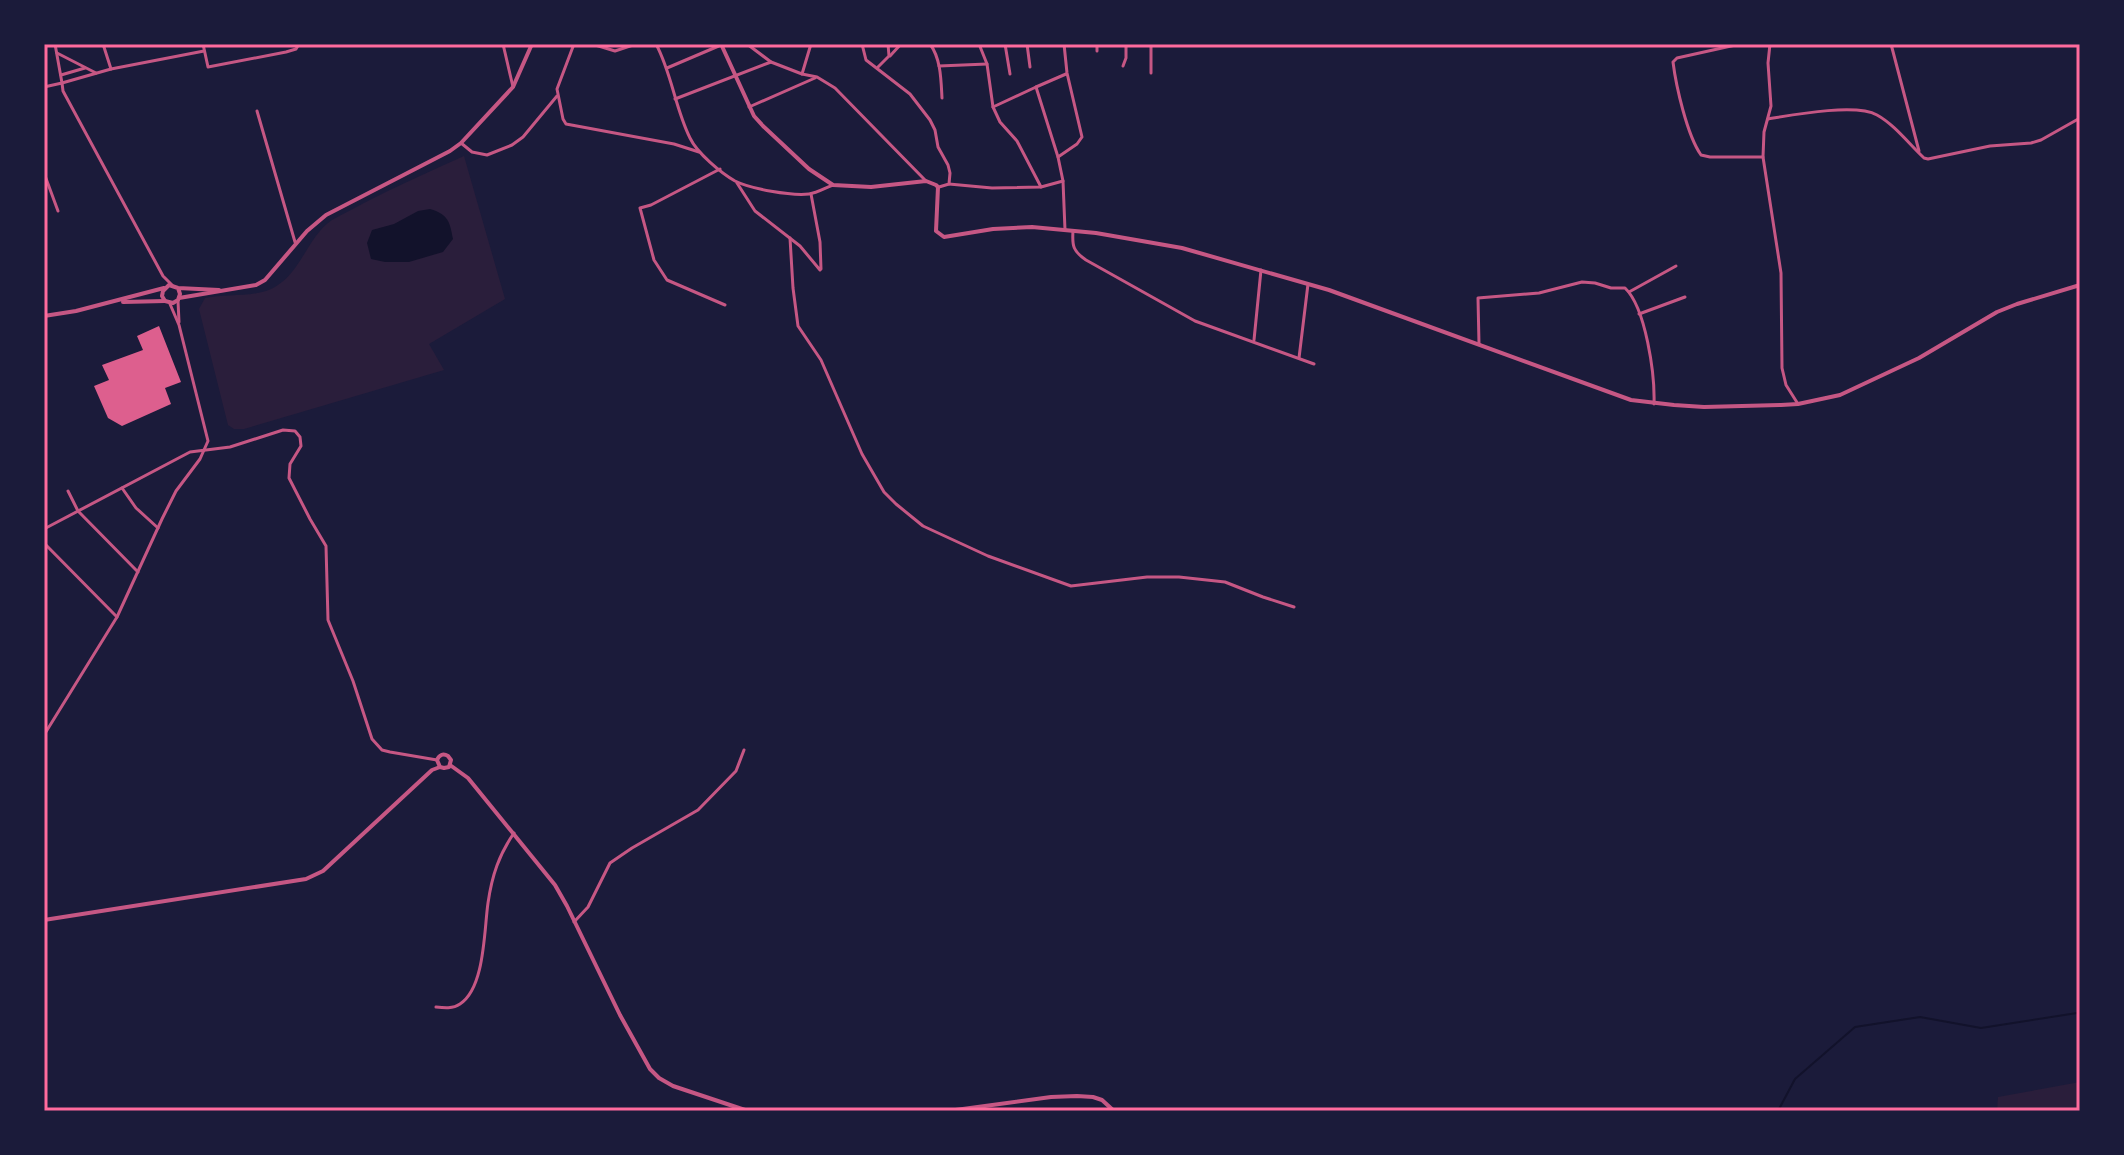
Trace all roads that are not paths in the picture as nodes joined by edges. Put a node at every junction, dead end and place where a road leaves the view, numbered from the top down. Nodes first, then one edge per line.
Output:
1 (55, 44) edge
2 (103, 44) edge
3 (203, 44) edge
4 (299, 44) edge
5 (503, 44) edge
6 (532, 44) edge
7 (574, 44) edge
8 (592, 44) edge
9 (636, 44) edge
10 (656, 44) edge
11 (747, 44) edge
12 (811, 44) edge
13 (862, 44) edge
14 (888, 44) edge
15 (901, 44) edge
16 (930, 44) edge
17 (979, 44) edge
18 (1005, 44) edge
19 (1027, 44) edge
20 (1064, 44) edge
21 (1097, 44) edge
22 (1126, 44) edge
23 (1151, 44) edge
24 (1709, 44) edge
25 (1740, 44) edge
26 (1770, 44) edge
27 (1891, 44) edge
28 (721, 45) edge
29 (1714, 49) junction
30 (204, 51) junction
31 (1097, 51) dead end
32 (57, 53) junction
33 (889, 56) junction
34 (771, 62) junction
35 (987, 64) junction
36 (939, 66) junction
37 (1123, 66) dead end
38 (1030, 67) dead end
39 (87, 68) junction
40 (667, 68) junction
41 (877, 68) junction
42 (111, 69) junction
43 (96, 73) junction
44 (1067, 73) junction
45 (1151, 73) dead end
46 (802, 74) junction
47 (1010, 74) dead end
48 (61, 75) junction
49 (736, 76) junction
50 (817, 77) junction
51 (62, 83) junction
52 (44, 87) edge
53 (513, 87) junction
54 (1036, 87) junction
55 (557, 96) junction
56 (942, 98) dead end
57 (675, 99) junction
58 (749, 107) junction
59 (993, 107) junction
60 (257, 111) dead end
61 (2080, 118) edge
62 (1768, 119) junction
63 (461, 143) junction
64 (700, 153) junction
65 (1920, 155) junction
66 (1058, 157) junction
67 (1763, 157) junction
68 (720, 169) junction
69 (44, 173) edge
70 (45, 179) edge
71 (736, 181) junction
72 (926, 181) junction
73 (1063, 181) junction
74 (949, 184) junction
75 (833, 185) junction
76 (938, 187) junction
77 (1041, 187) junction
78 (811, 194) junction
79 (58, 211) dead end
80 (1065, 230) junction
81 (1073, 231) junction
82 (790, 238) junction
83 (297, 246) junction
84 (1676, 266) dead end
85 (1261, 270) junction
86 (163, 276) junction
87 (1308, 284) junction
88 (2080, 285) edge
89 (175, 286) junction
90 (164, 288) junction
91 (225, 290) junction
92 (1629, 292) junction
93 (1685, 297) dead end
94 (179, 299) junction
95 (113, 302) junction
96 (167, 302) junction
97 (725, 305) dead end
98 (1639, 314) junction
99 (44, 316) edge
100 (179, 325) junction
101 (1254, 340) junction
102 (1479, 344) junction
103 (1299, 358) junction
104 (1314, 364) dead end
105 (1654, 404) junction
106 (1798, 404) junction
107 (204, 451) junction
108 (122, 488) junction
109 (68, 491) dead end
110 (78, 511) junction
111 (158, 528) junction
112 (44, 529) edge
113 (44, 543) edge
114 (138, 572) junction
115 (1294, 607) dead end
116 (117, 617) junction
117 (44, 735) edge
118 (744, 750) dead end
119 (437, 760) junction
120 (450, 765) junction
121 (440, 767) junction
122 (514, 833) junction
123 (44, 920) edge
124 (574, 922) junction
125 (436, 1007) dead end
126 (735, 1109) edge
127 (748, 1111) edge
128 (948, 1111) edge
129 (1113, 1111) edge

1 - 32 street
2 - 42 street
3 - 30 street
4 - 30 street
5 - 53 street
6 - 53 street
7 - 55 street
8 - 9 street
10 - 40 street
11 - 34 street
12 - 46 street
13 - 41 street
14 - 33 street
15 - 33 street
16 - 36 street
17 - 35 street
18 - 47 street
19 - 38 street
20 - 44 street
21 - 31 street
22 - 37 street
23 - 45 street
24 - 29 street
25 - 29 street
26 - 62 street
27 - 65 street
28 - 40 street
28 - 49 street
29 - 67 street
30 - 42 street
32 - 39 street
32 - 48 street
33 - 41 street
34 - 46 street
34 - 49 street
35 - 36 street
35 - 59 street
36 - 56 street
39 - 43 street
39 - 48 street
40 - 57 street
41 - 74 street
42 - 43 street
43 - 51 street
44 - 54 street
44 - 66 street
46 - 50 street
48 - 51 street
49 - 57 street
49 - 58 street
50 - 58 street
50 - 72 street
51 - 52 street
51 - 86 street
53 - 63 street
54 - 59 street
54 - 66 street
55 - 63 street
55 - 64 street
57 - 64 street
58 - 75 street
59 - 77 street
60 - 83 street
61 - 65 street
62 - 65 street
62 - 67 street
63 - 83 street
64 - 68 street
66 - 73 street
67 - 106 street
68 - 71 street
68 - 97 street
69 - 70 street
70 - 79 street
71 - 78 street
71 - 82 street
72 - 75 street
72 - 76 street
73 - 77 street
73 - 80 street
74 - 76 street
74 - 77 street
75 - 78 street
76 - 80 street
78 - 82 street
80 - 81 street
81 - 85 street
81 - 101 street
82 - 115 street
83 - 91 street
84 - 92 street
85 - 87 street
85 - 101 street
86 - 89 street
86 - 90 street
87 - 102 street
87 - 103 street
88 - 106 street
89 - 90 street
89 - 91 street
89 - 94 street
90 - 95 street
90 - 96 street
91 - 94 street
92 - 98 street
92 - 102 street
93 - 98 street
94 - 96 street
94 - 100 street
95 - 96 street
95 - 99 street
96 - 100 street
98 - 105 street
100 - 107 street
101 - 103 street
102 - 105 street
103 - 104 street
105 - 106 street
107 - 108 street
107 - 111 street
107 - 119 street
108 - 110 street
108 - 111 street
109 - 110 street
110 - 112 street
110 - 114 street
111 - 114 street
113 - 116 street
114 - 116 street
116 - 117 street
118 - 124 street
119 - 120 street
119 - 121 street
120 - 121 street
120 - 122 street
121 - 123 street
122 - 124 street
122 - 125 street
124 - 126 street
126 - 127 street
128 - 129 street

